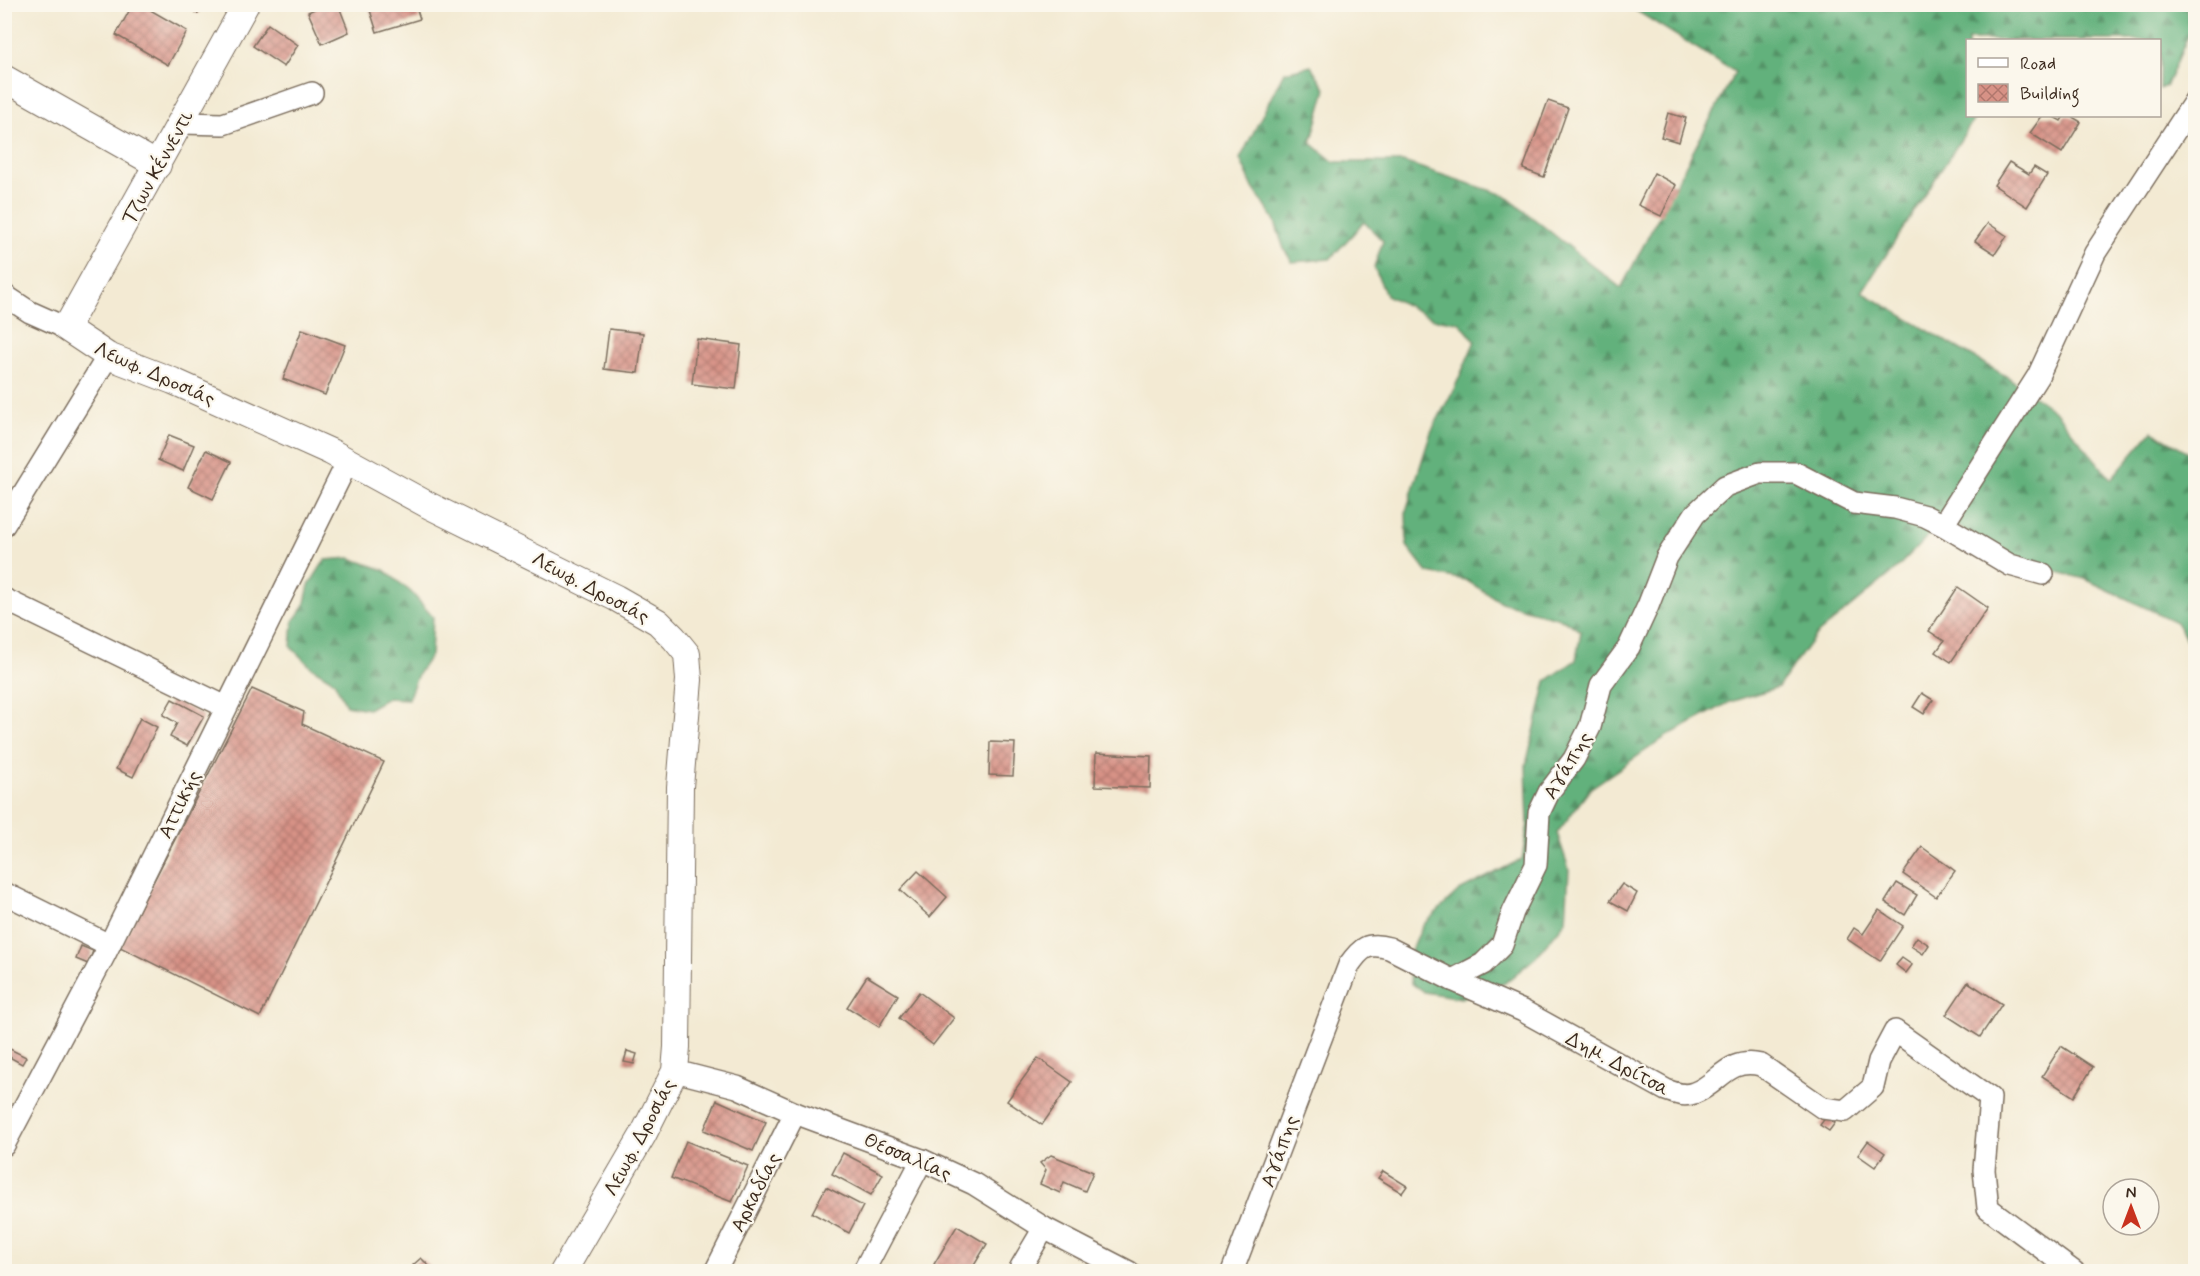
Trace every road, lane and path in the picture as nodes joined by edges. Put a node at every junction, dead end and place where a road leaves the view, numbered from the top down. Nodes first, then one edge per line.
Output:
1 (246, 4) edge
2 (4, 78) edge
3 (312, 93) dead end
4 (2196, 99) edge
5 (182, 123) junction
6 (158, 165) junction
7 (4, 295) edge
8 (66, 328) junction
9 (108, 356) junction
10 (348, 461) junction
11 (4, 525) edge
12 (1943, 525) junction
13 (2043, 574) dead end
14 (4, 599) edge
15 (226, 707) junction
16 (4, 893) edge
17 (109, 945) junction
18 (1452, 980) junction
19 (675, 1071) junction
20 (795, 1113) junction
21 (4, 1145) edge
22 (922, 1160) junction
23 (1044, 1228) junction
24 (563, 1272) edge
25 (715, 1272) edge
26 (863, 1272) edge
27 (1018, 1272) edge
28 (1129, 1272) edge
29 (1232, 1272) edge
30 (2074, 1272) edge

1 - 5 street, Τζων Κέννεντι
2 - 6 street
3 - 5 street
4 - 12 street
5 - 6 street, Τζων Κέννεντι
6 - 8 street, Τζων Κέννεντι
7 - 8 street
8 - 9 street, Λεωφ. Δροσιάς
9 - 10 street, Λεωφ. Δροσιάς
9 - 11 street
10 - 15 street, Αττικής
10 - 19 street, Λεωφ. Δροσιάς
12 - 13 street, Αγάπης
12 - 18 street, Αγάπης
14 - 15 street
15 - 17 street, Αττικής
16 - 17 street
17 - 21 street, Αττικής
18 - 29 street, Αγάπης
18 - 30 street, Δημ. Δρίτσα
19 - 20 street, Θεσσαλίας
19 - 24 street, Λεωφ. Δροσιάς
20 - 22 street, Θεσσαλίας
20 - 25 street, Αρκαδίας
22 - 23 street, Θεσσαλίας
22 - 26 street
23 - 27 street
23 - 28 street, Θεσσαλίας

